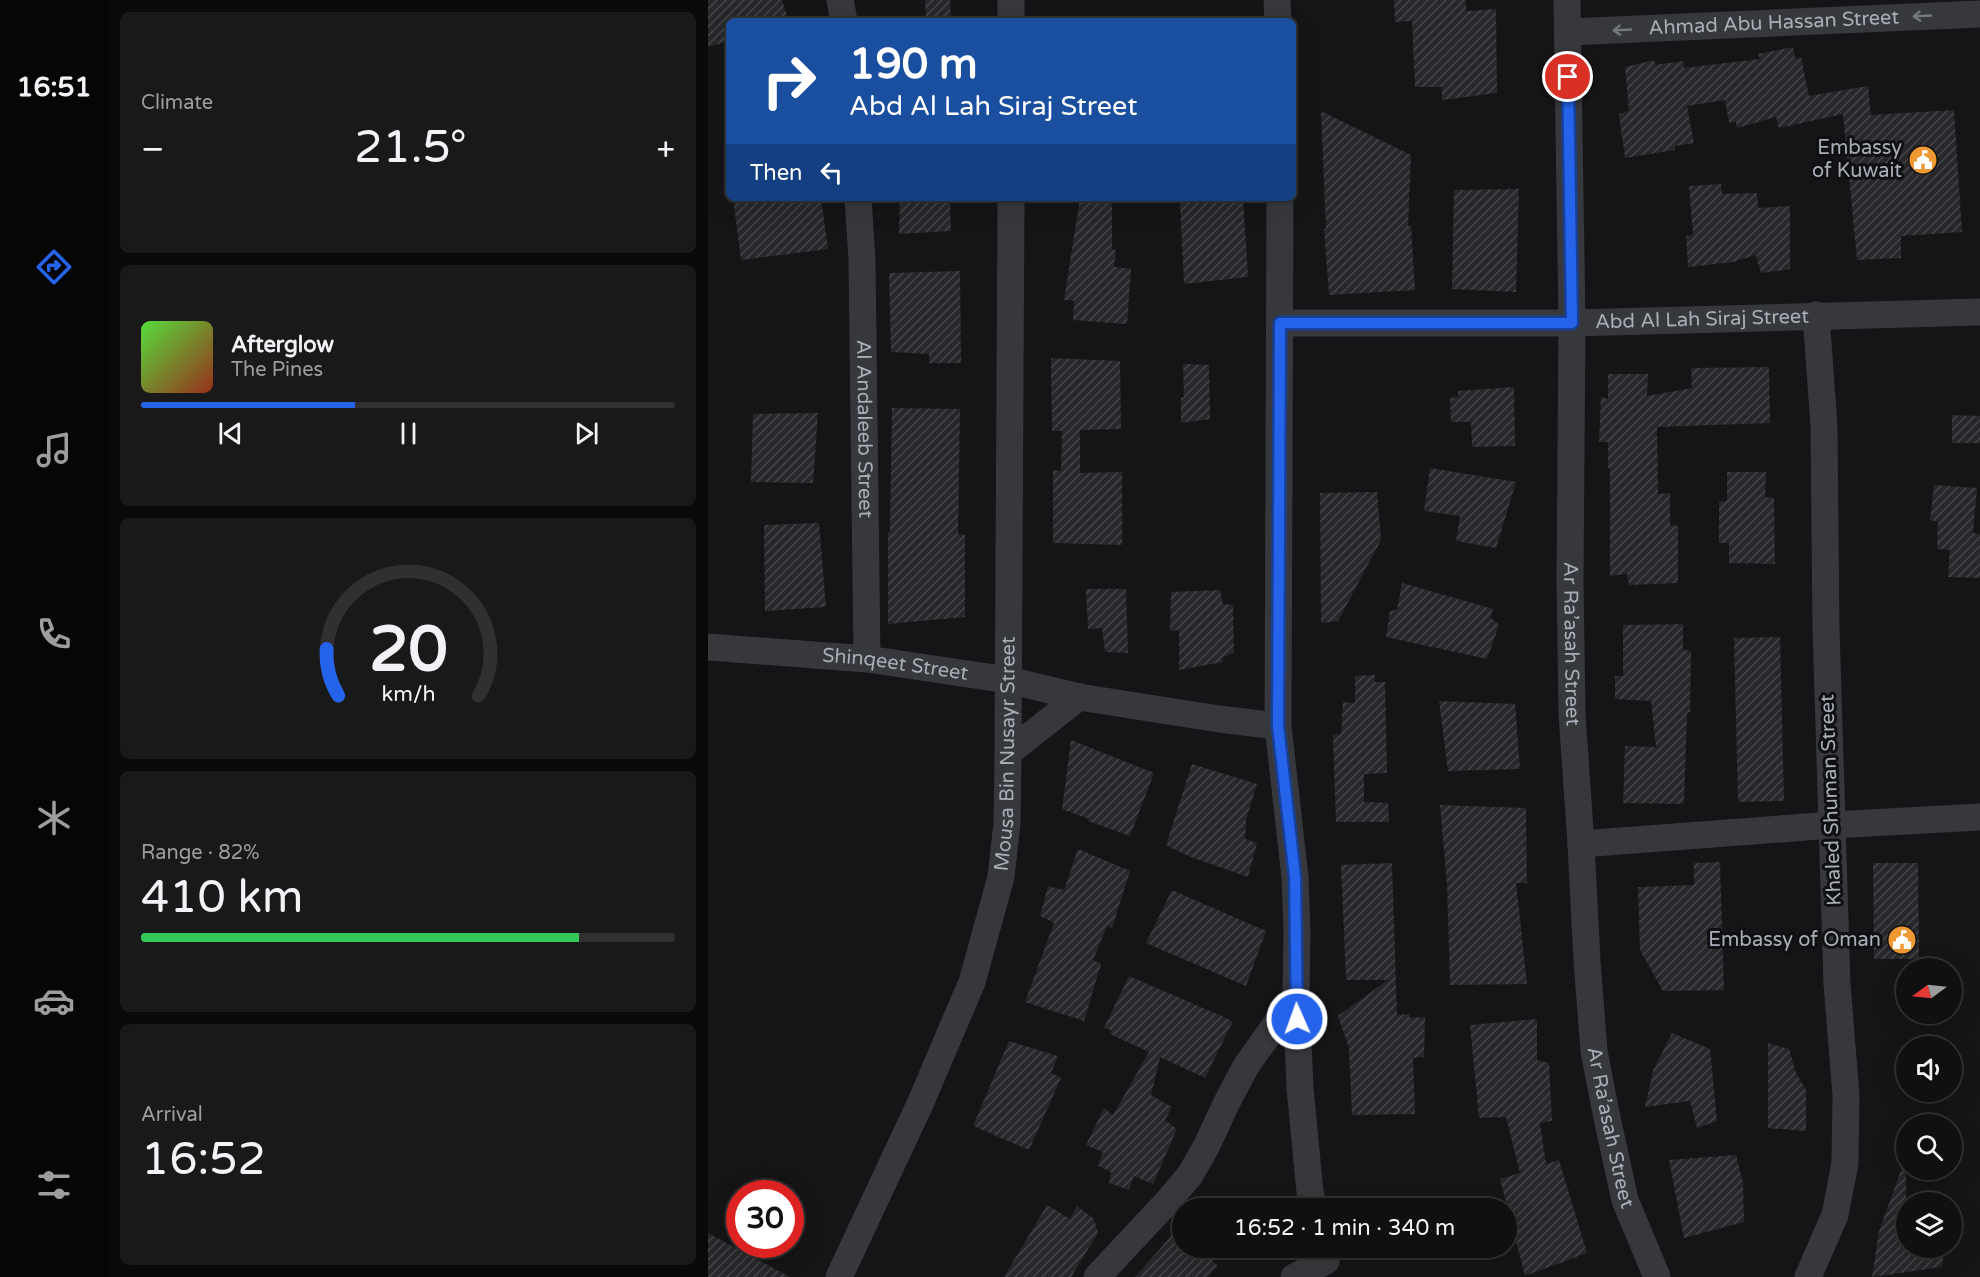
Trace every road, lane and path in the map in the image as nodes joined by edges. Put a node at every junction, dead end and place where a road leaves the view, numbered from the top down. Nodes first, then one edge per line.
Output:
1 (840, 0) edge
2 (1011, 0) edge
3 (1277, 0) edge
4 (1567, 0) edge
5 (1980, 14) edge
6 (843, 18) edge
7 (1011, 18) edge
8 (1278, 18) edge
9 (1568, 32) junction
10 (858, 201) edge
11 (1011, 201) edge
12 (1280, 201) edge
13 (1980, 312) edge
14 (1816, 315) junction
15 (1280, 323) junction
16 (1572, 323) junction
17 (708, 647) edge
18 (867, 659) junction
19 (1008, 680) junction
20 (1079, 697) junction
21 (1278, 726) junction
22 (1008, 753) junction
23 (1980, 817) edge
24 (1832, 825) junction
25 (1581, 844) junction
26 (1296, 996) junction
27 (1311, 1198) edge
28 (1327, 1262) edge
29 (839, 1277) edge
30 (1097, 1277) edge
31 (1294, 1277) edge
32 (1657, 1277) edge
33 (1808, 1277) edge

1 - 6 street
2 - 7 street
3 - 8 street
4 - 9 street, Ar Ra’asah Street
5 -> 9 street, Ahmad Abu Hassan Street
9 - 16 street, Ar Ra’asah Street
10 - 18 street, Al Andaleeb Street
11 - 19 street, Mousa Bin Nusayr Street
12 - 15 street
13 - 14 street, Abd Al Lah Siraj Street
14 - 16 street, Abd Al Lah Siraj Street
14 - 24 street, Khaled Shuman Street
15 - 16 street, Abd Al Lah Siraj Street
15 - 21 street
16 - 25 street, Ar Ra’asah Street
17 - 18 street, Shinqeet Street
18 - 19 street, Shinqeet Street
19 - 20 street, Shinqeet Street
19 - 22 street, Mousa Bin Nusayr Street
20 - 21 street, Shinqeet Street
20 - 22 street
21 - 26 street
22 - 29 street, Mousa Bin Nusayr Street
23 - 24 street
24 - 25 street
24 - 33 street, Khaled Shuman Street
25 - 32 street, Ar Ra’asah Street
26 - 27 street
26 - 30 street
28 - 31 street

